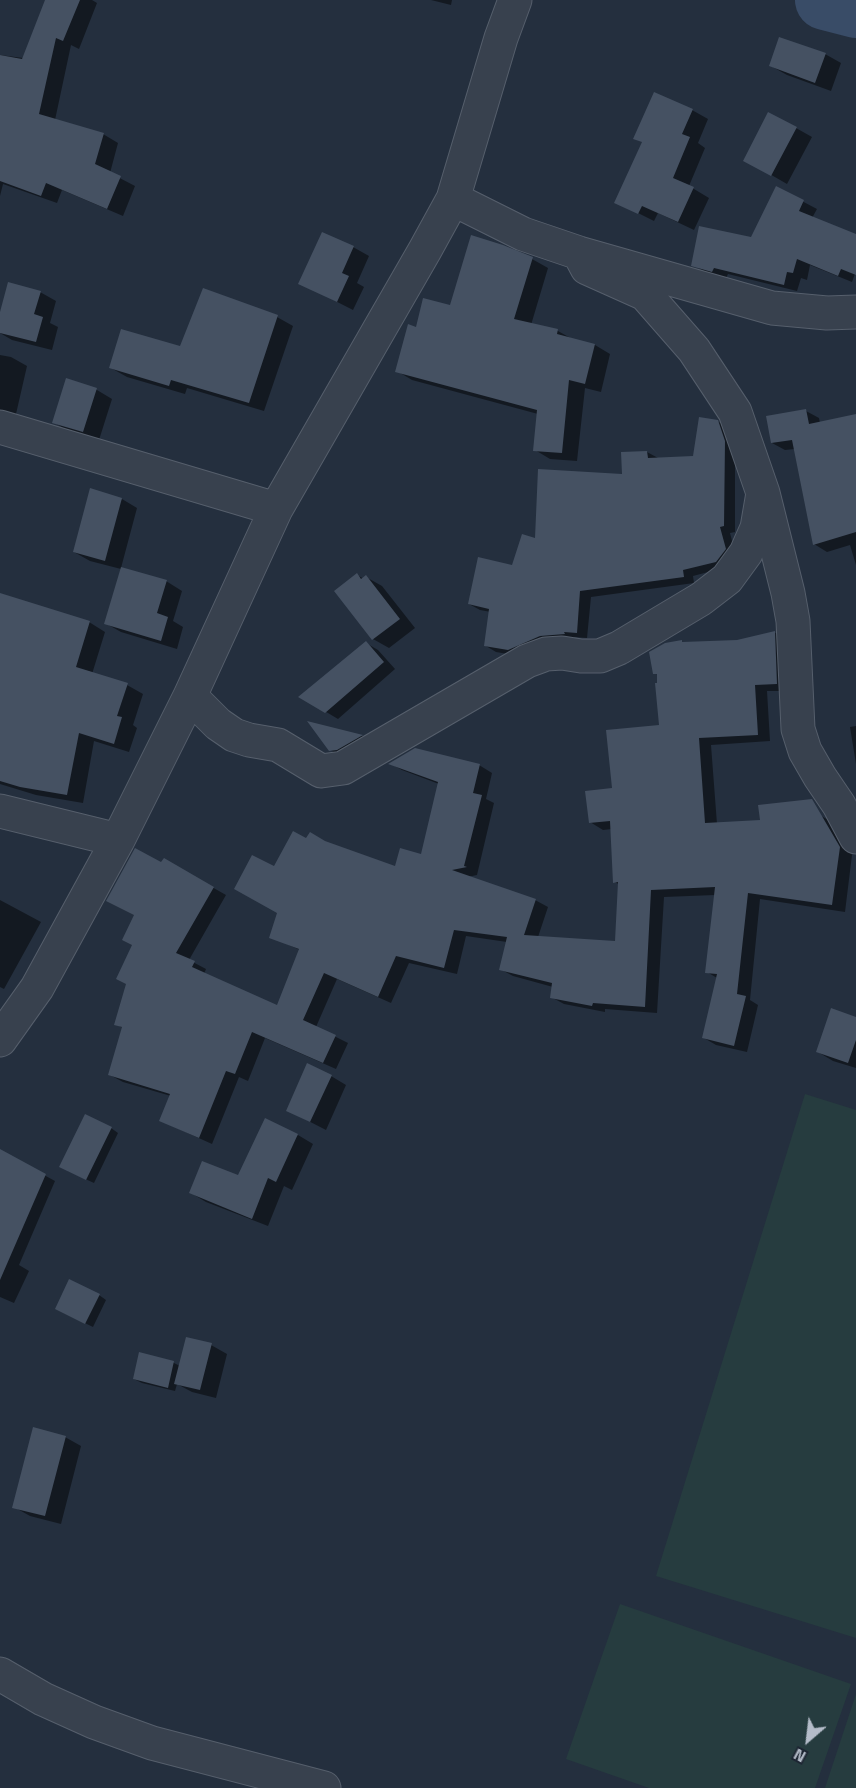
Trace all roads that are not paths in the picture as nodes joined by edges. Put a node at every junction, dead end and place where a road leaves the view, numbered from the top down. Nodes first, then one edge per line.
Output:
1 (516, 0) edge
2 (453, 199) junction
3 (579, 253) junction
4 (856, 312) edge
5 (0, 427) edge
6 (763, 493) junction
7 (276, 509) junction
8 (190, 696) junction
9 (0, 811) edge
10 (856, 837) edge
11 (118, 840) junction
12 (0, 1040) edge
13 (0, 1674) edge
14 (324, 1788) edge

1 - 2 street
2 - 3 street
2 - 7 street
3 - 4 street
3 - 6 street
5 - 7 street
6 - 8 street
6 - 10 street
7 - 8 street
8 - 11 street
9 - 11 street
11 - 12 street
13 - 14 street

